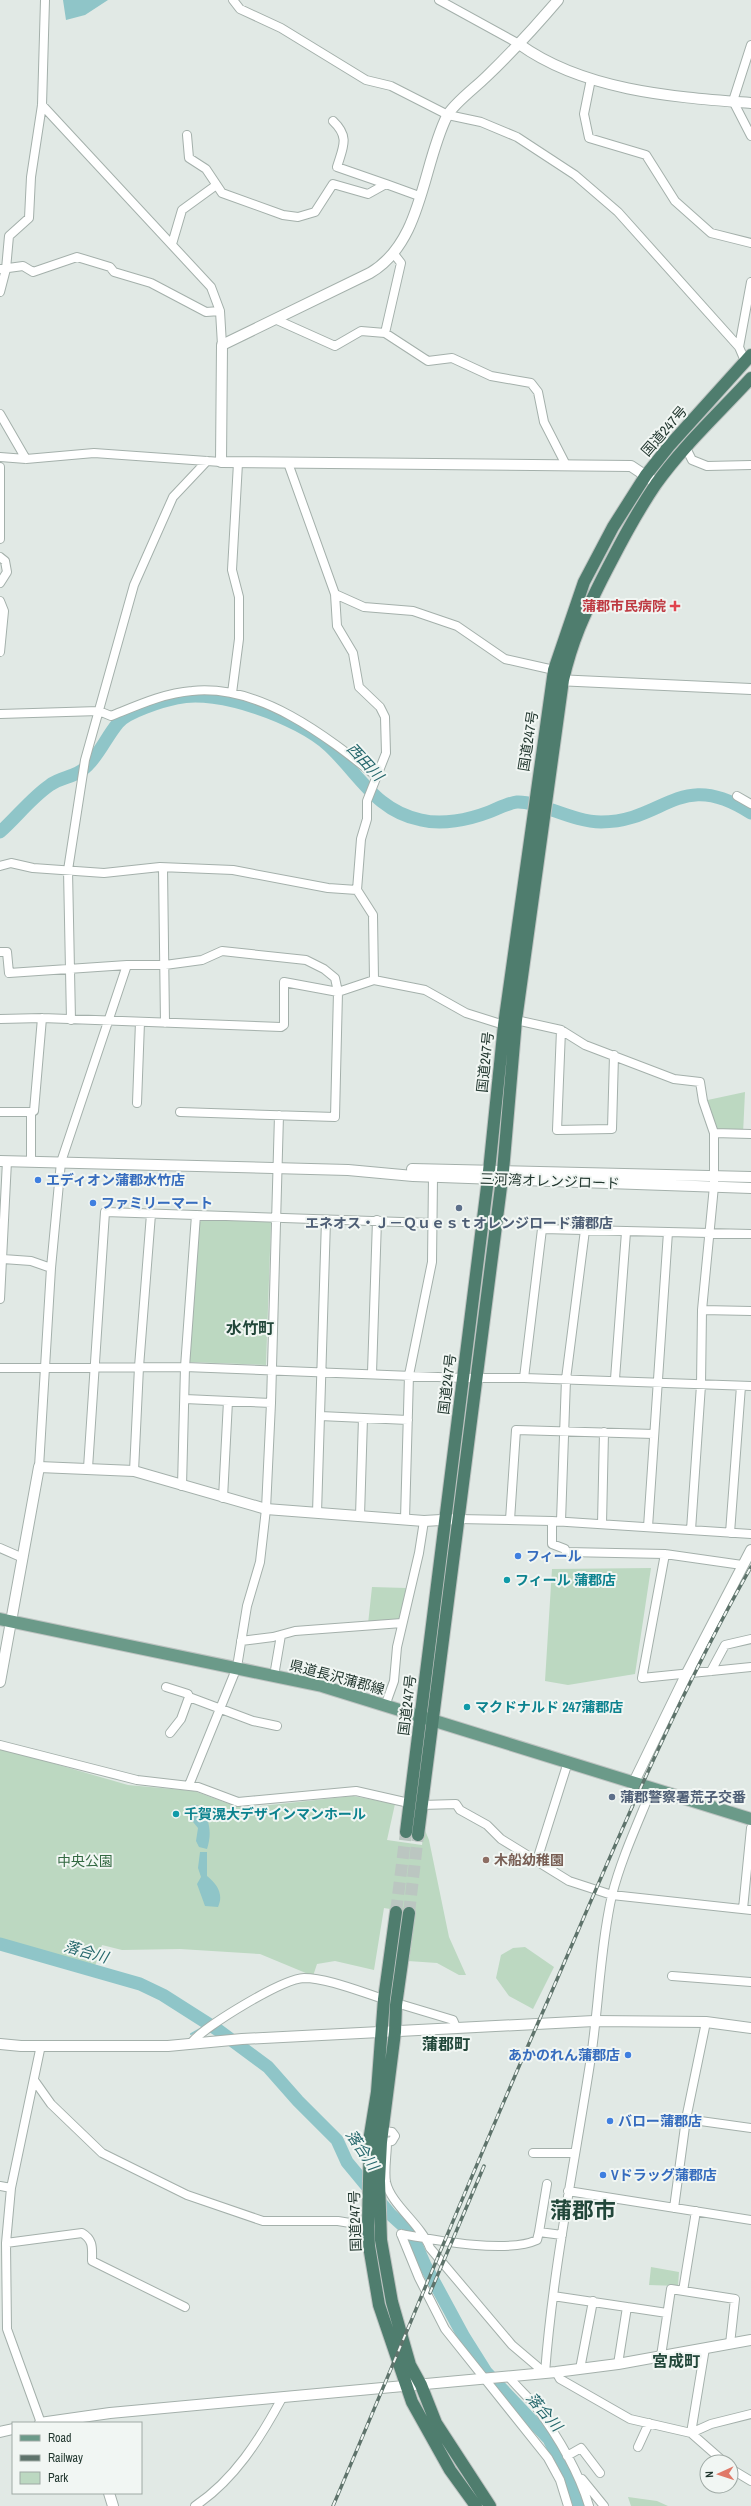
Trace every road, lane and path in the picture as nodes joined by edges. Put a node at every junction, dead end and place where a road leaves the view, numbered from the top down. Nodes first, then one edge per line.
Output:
1 (45, 0) edge
2 (233, 0) edge
3 (440, 0) edge
4 (558, 0) edge
5 (520, 44) junction
6 (751, 45) edge
7 (591, 79) junction
8 (733, 101) junction
9 (751, 103) edge
10 (42, 105) junction
11 (448, 115) junction
12 (333, 121) dead end
13 (187, 135) dead end
14 (751, 136) edge
15 (386, 184) junction
16 (215, 186) junction
17 (419, 196) junction
18 (751, 243) edge
19 (172, 244) junction
20 (394, 254) junction
21 (3, 269) edge
22 (751, 282) edge
23 (0, 292) edge
24 (220, 311) junction
25 (277, 320) junction
26 (385, 333) junction
27 (222, 345) junction
28 (739, 347) junction
29 (748, 358) edge
30 (751, 378) edge
31 (0, 414) edge
32 (686, 448) junction
33 (0, 457) edge
34 (26, 459) junction
35 (207, 461) junction
36 (221, 462) junction
37 (238, 463) junction
38 (288, 463) junction
39 (565, 464) junction
40 (751, 465) edge
41 (0, 466) edge
42 (646, 475) junction
43 (657, 484) junction
44 (0, 539) edge
45 (0, 557) edge
46 (0, 583) edge
47 (335, 594) junction
48 (0, 601) edge
49 (0, 652) edge
50 (556, 677) junction
51 (751, 689) edge
52 (232, 693) junction
53 (99, 711) junction
54 (0, 714) edge
55 (376, 776) junction
56 (737, 796) dead end
57 (751, 804) edge
58 (539, 814) junction
59 (0, 866) edge
60 (163, 868) junction
61 (68, 870) junction
62 (357, 890) junction
63 (0, 952) edge
64 (127, 965) junction
65 (165, 965) junction
66 (71, 969) junction
67 (374, 980) junction
68 (338, 992) junction
69 (42, 1018) junction
70 (0, 1019) edge
71 (71, 1020) junction
72 (516, 1020) junction
73 (108, 1022) junction
74 (140, 1022) junction
75 (165, 1023) junction
76 (504, 1025) junction
77 (561, 1030) junction
78 (614, 1055) junction
79 (136, 1103) dead end
80 (0, 1112) edge
81 (31, 1112) junction
82 (180, 1112) dead end
83 (279, 1115) junction
84 (714, 1133) junction
85 (751, 1134) edge
86 (3, 1161) edge
87 (31, 1161) junction
88 (61, 1162) junction
89 (279, 1168) junction
90 (348, 1170) junction
91 (488, 1175) junction
92 (713, 1175) junction
93 (502, 1176) junction
94 (433, 1177) junction
95 (751, 1177) edge
96 (714, 1186) junction
97 (751, 1188) edge
98 (150, 1214) junction
99 (196, 1215) junction
100 (276, 1217) junction
101 (326, 1220) junction
102 (377, 1220) junction
103 (2, 1223) edge
104 (431, 1223) junction
105 (586, 1230) junction
106 (626, 1232) junction
107 (668, 1232) junction
108 (710, 1232) junction
109 (751, 1234) edge
110 (2, 1260) junction
111 (51, 1268) junction
112 (0, 1298) edge
113 (702, 1310) junction
114 (751, 1311) edge
115 (46, 1367) junction
116 (94, 1367) junction
117 (139, 1367) junction
118 (185, 1367) junction
119 (0, 1368) edge
120 (272, 1370) junction
121 (321, 1371) junction
122 (372, 1373) junction
123 (409, 1375) junction
124 (463, 1378) junction
125 (476, 1378) junction
126 (524, 1378) junction
127 (566, 1379) junction
128 (615, 1380) junction
129 (658, 1383) junction
130 (701, 1385) junction
131 (741, 1386) junction
132 (751, 1386) edge
133 (184, 1399) junction
134 (228, 1401) junction
135 (271, 1403) junction
136 (320, 1416) junction
137 (363, 1418) junction
138 (408, 1420) junction
139 (564, 1431) junction
140 (604, 1432) junction
141 (654, 1434) junction
142 (39, 1467) junction
143 (88, 1468) junction
144 (134, 1471) junction
145 (182, 1486) junction
146 (223, 1498) junction
147 (266, 1510) junction
148 (317, 1513) junction
149 (360, 1516) junction
150 (405, 1519) junction
151 (444, 1519) junction
152 (458, 1519) junction
153 (510, 1520) junction
154 (424, 1521) junction
155 (552, 1521) junction
156 (561, 1521) junction
157 (602, 1524) junction
158 (648, 1527) junction
159 (691, 1530) junction
160 (730, 1533) junction
161 (751, 1534) edge
162 (0, 1548) edge
163 (751, 1550) edge
164 (665, 1554) junction
165 (23, 1558) junction
166 (742, 1564) junction
167 (0, 1619) edge
168 (12, 1621) junction
169 (402, 1623) junction
170 (281, 1635) junction
171 (751, 1639) edge
172 (241, 1641) junction
173 (237, 1667) junction
174 (751, 1667) edge
175 (711, 1671) junction
176 (686, 1673) junction
177 (274, 1676) junction
178 (0, 1682) edge
179 (166, 1687) dead end
180 (188, 1698) junction
181 (385, 1706) junction
182 (220, 1710) junction
183 (421, 1716) junction
184 (434, 1721) junction
185 (277, 1726) dead end
186 (170, 1734) dead end
187 (0, 1746) edge
188 (568, 1762) junction
189 (634, 1782) junction
190 (189, 1785) junction
191 (652, 1788) junction
192 (409, 1803) junction
193 (422, 1805) junction
194 (751, 1819) edge
195 (751, 1828) edge
196 (406, 1832) tunnel mouth
197 (418, 1835) tunnel mouth
198 (537, 1860) junction
199 (612, 1895) junction
200 (747, 1910) edge
201 (396, 1912) tunnel mouth
202 (409, 1914) tunnel mouth
203 (672, 1976) dead end
204 (751, 1982) edge
205 (384, 1999) junction
206 (403, 2005) dead end
207 (594, 2021) junction
208 (706, 2022) junction
209 (456, 2027) junction
210 (751, 2028) edge
211 (395, 2032) junction
212 (381, 2033) junction
213 (191, 2043) junction
214 (0, 2044) edge
215 (41, 2046) junction
216 (34, 2080) junction
217 (686, 2119) junction
218 (751, 2128) edge
219 (384, 2131) junction
220 (533, 2153) dead end
221 (574, 2154) junction
222 (547, 2184) dead end
223 (0, 2186) edge
224 (12, 2188) junction
225 (568, 2192) junction
226 (674, 2208) junction
227 (696, 2211) junction
228 (751, 2220) edge
229 (368, 2226) junction
230 (539, 2232) junction
231 (562, 2235) junction
232 (426, 2239) junction
233 (6, 2243) junction
234 (683, 2291) junction
235 (553, 2296) junction
236 (593, 2301) junction
237 (185, 2307) dead end
238 (627, 2307) junction
239 (667, 2313) junction
240 (751, 2340) edge
241 (730, 2344) junction
242 (705, 2348) junction
243 (661, 2356) junction
244 (618, 2364) junction
245 (580, 2369) junction
246 (556, 2372) junction
247 (545, 2373) junction
248 (509, 2377) junction
249 (486, 2379) junction
250 (421, 2385) junction
251 (406, 2387) junction
252 (282, 2398) junction
253 (751, 2414) edge
254 (85, 2420) edge
255 (40, 2422) edge
256 (55, 2422) edge
257 (649, 2423) junction
258 (12, 2429) edge
259 (0, 2432) edge
260 (691, 2433) junction
261 (638, 2447) dead end
262 (715, 2454) edge
263 (567, 2456) junction
264 (576, 2471) junction
265 (600, 2473) dead end
266 (739, 2474) edge
267 (751, 2481) edge
268 (109, 2494) edge
269 (113, 2506) edge
270 (195, 2506) edge
271 (476, 2506) edge
272 (490, 2506) edge
273 (568, 2506) edge
274 (589, 2506) edge
275 (604, 2506) edge

1 - 10 street
2 - 11 street
3 - 5 street
4 - 5 street
5 - 7 street
5 - 11 street
6 - 8 street
7 - 8 street
7 - 18 street
8 - 9 street
8 - 14 street
10 - 19 street
10 - 21 street
11 - 17 street
11 - 28 street
12 - 15 street
13 - 16 street
15 - 16 street
15 - 17 street
16 - 19 street
17 - 20 street
19 - 24 street
20 - 25 street
20 - 26 street
21 - 23 street
21 - 24 street
22 - 28 street
24 - 27 street
25 - 26 street
25 - 27 street
26 - 39 street
27 - 36 street
28 - 29 street
29 - 42 highway, 国道247号
30 - 32 highway, 国道247号
31 - 34 street
32 - 40 street
32 - 43 highway, 国道247号
33 - 34 street
34 - 35 street
35 - 36 street
35 - 53 street
36 - 37 street
37 - 38 street
37 - 52 street
38 - 39 street
38 - 47 street
39 - 42 street
41 - 44 street
42 - 43 street
42 - 50 highway, 国道247号
43 - 50 highway, 国道247号
45 - 46 street
47 - 50 street
47 - 55 street
48 - 49 street
50 - 51 street
50 - 58 highway, 国道247号
50 - 58 highway, 国道247号
52 - 53 street
52 - 55 street
53 - 54 street
53 - 61 street
55 - 62 street
56 - 57 street
58 - 72 highway, 国道247号
58 - 76 highway, 国道247号
59 - 61 street
60 - 61 street
60 - 62 street
60 - 65 street
61 - 66 street
62 - 67 street
63 - 66 street
64 - 65 street
64 - 66 street
64 - 73 street
65 - 68 street
65 - 75 street
66 - 71 street
67 - 68 street
67 - 76 street
68 - 75 street
68 - 83 street
69 - 70 street
69 - 71 street
69 - 81 street
71 - 73 street
72 - 77 street
72 - 93 highway, 国道247号
73 - 74 street
73 - 88 street
74 - 75 street
74 - 79 street
76 - 91 highway, 国道247号
77 - 78 street
77 - 78 street
78 - 84 street
80 - 81 street
81 - 87 street
82 - 83 street
83 - 89 street
84 - 85 street
84 - 92 street
86 - 87 street, 三河湾オレンジロード
86 - 103 street
87 - 88 street, 三河湾オレンジロード
88 - 89 street, 三河湾オレンジロード
88 - 111 street
89 - 90 street, 三河湾オレンジロード
89 - 100 street
90 - 91 street, 三河湾オレンジロード
90 - 94 street, 三河湾オレンジロード
91 - 93 street, 三河湾オレンジロード
91 - 94 street, 三河湾オレンジロード
91 - 124 highway, 国道247号
92 - 93 street, 三河湾オレンジロード
92 - 95 street, 三河湾オレンジロード
92 - 96 street
93 - 96 street, 三河湾オレンジロード
93 - 125 highway, 国道247号
94 - 104 street
96 - 97 street, 三河湾オレンジロード
96 - 108 street
98 - 99 street
98 - 116 street
98 - 117 street
99 - 100 street
99 - 118 street
100 - 101 street
100 - 120 street
101 - 102 street
101 - 121 street
102 - 104 street
102 - 122 street
103 - 110 street
104 - 123 street
105 - 106 street
105 - 126 street
105 - 127 street
106 - 107 street
106 - 128 street
107 - 108 street
107 - 129 street
108 - 109 street
108 - 113 street
110 - 111 street
110 - 112 street
111 - 115 street
113 - 114 street
113 - 130 street
115 - 116 street
115 - 119 street
115 - 142 street
116 - 117 street
116 - 143 street
117 - 118 street
117 - 144 street
118 - 120 street
118 - 133 street
120 - 121 street
120 - 135 street
121 - 122 street
121 - 136 street
122 - 123 street
123 - 124 street
123 - 138 street
124 - 125 street
124 - 151 highway, 国道247号
125 - 126 street
125 - 152 highway, 国道247号
126 - 127 street
127 - 128 street
127 - 139 street
128 - 129 street
129 - 130 street
129 - 141 street
130 - 131 street
130 - 159 street
131 - 132 street
131 - 160 street
133 - 134 street
133 - 145 street
134 - 135 street
134 - 146 street
135 - 147 street
136 - 137 street
136 - 148 street
137 - 138 street
137 - 149 street
138 - 150 street
139 - 140 street
139 - 153 street
139 - 156 street
140 - 141 street
140 - 157 street
141 - 158 street
142 - 143 street
142 - 165 street
143 - 144 street
144 - 145 street
145 - 146 street
146 - 147 street
147 - 148 street
147 - 172 street
148 - 149 street
149 - 150 street
150 - 154 street
151 - 152 street
151 - 154 street
151 - 183 highway, 国道247号
152 - 153 street
152 - 184 highway, 国道247号
153 - 155 street
154 - 169 street
155 - 156 street
155 - 164 street
156 - 157 street
157 - 158 street
158 - 159 street
159 - 160 street
160 - 161 street
162 - 165 street
163 - 166 street
164 - 166 street
164 - 176 street
165 - 168 street
166 - 176 street
167 - 168 main road, 県道長沢蒲郡線
168 - 173 main road, 県道長沢蒲郡線
168 - 178 street
169 - 170 street
169 - 181 street
170 - 172 street
170 - 177 street
171 - 175 street
172 - 173 street
173 - 177 main road, 県道長沢蒲郡線
173 - 182 street
174 - 175 street
175 - 176 street
176 - 189 street
177 - 181 main road, 県道長沢蒲郡線
179 - 180 street
180 - 182 street
180 - 186 street
181 - 183 main road, 県道長沢蒲郡線
182 - 185 street
182 - 190 street
183 - 184 main road, 県道長沢蒲郡線
183 - 192 highway, 国道247号
184 - 188 main road, 県道長沢蒲郡線
184 - 193 highway, 国道247号
187 - 190 street
188 - 189 main road, 県道長沢蒲郡線
188 - 198 street
189 - 191 main road, 県道長沢蒲郡線
190 - 192 street
191 - 194 main road, 県道長沢蒲郡線
191 - 199 street
192 - 196 highway, 国道247号
193 - 197 highway, 国道247号
193 - 198 street
195 - 200 street
198 - 199 street
199 - 200 street
199 - 207 street
201 - 205 highway, 国道247号
202 - 211 highway, 国道247号
203 - 204 street
205 - 212 highway, 国道247号
205 - 213 street
206 - 209 street
207 - 208 street
207 - 209 street
207 - 221 street
208 - 210 street
208 - 217 street
209 - 211 street
211 - 212 street
211 - 219 highway, 国道247号
212 - 213 street
212 - 229 highway, 国道247号
213 - 215 street
214 - 215 street
215 - 216 street
216 - 224 street
216 - 229 street
217 - 218 street
217 - 226 street
219 - 232 street
219 - 250 highway, 国道247号
220 - 221 street
221 - 225 street
222 - 230 street
223 - 224 street
224 - 233 street
225 - 226 street
225 - 231 street
226 - 227 street
227 - 228 street
227 - 234 street
229 - 251 highway, 国道247号
230 - 231 street
230 - 232 street
231 - 235 street
232 - 247 street
232 - 249 street
233 - 237 street
233 - 255 street
234 - 239 street
234 - 241 street
235 - 236 street
235 - 247 street
236 - 238 street
236 - 245 street
238 - 239 street
238 - 244 street
239 - 243 street
240 - 241 street
241 - 242 street
242 - 243 street
242 - 260 street
243 - 244 street
244 - 245 street
245 - 246 street
246 - 247 street
246 - 257 street
247 - 248 street
248 - 249 street
248 - 263 street
249 - 250 street
249 - 273 street
250 - 251 street
250 - 272 highway, 国道247号
251 - 252 street
251 - 271 highway, 国道247号
252 - 254 street
252 - 270 street
253 - 260 street
254 - 256 street
257 - 260 street
257 - 261 street
258 - 259 street
260 - 262 street
263 - 264 street
263 - 265 street
264 - 274 street
264 - 275 street
266 - 267 street
268 - 269 street

